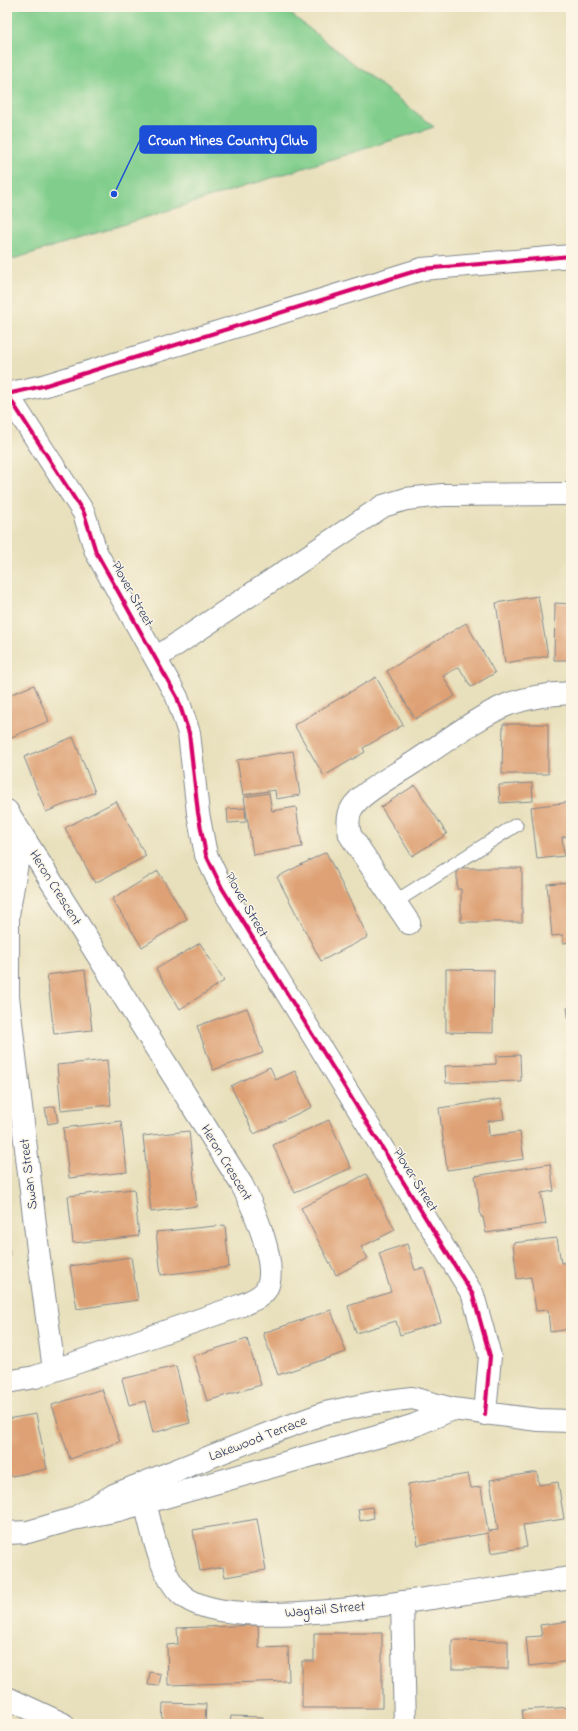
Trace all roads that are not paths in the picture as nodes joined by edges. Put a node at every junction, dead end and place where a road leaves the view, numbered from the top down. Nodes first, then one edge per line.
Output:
1 (571, 256) edge
2 (7, 394) edge
3 (571, 494) edge
4 (156, 658) junction
5 (571, 693) edge
6 (7, 811) edge
7 (516, 825) dead end
8 (22, 835) junction
9 (395, 902) junction
10 (409, 923) dead end
11 (54, 1370) junction
12 (7, 1382) edge
13 (453, 1409) junction
14 (485, 1414) junction
15 (571, 1421) edge
16 (143, 1494) junction
17 (7, 1533) edge
18 (571, 1578) edge
19 (402, 1602) junction
20 (11, 1705) edge
21 (63, 1724) edge
22 (405, 1724) edge

1 - 2 street
2 - 4 street, Plover Street
3 - 4 street
4 - 14 street, Plover Street
5 - 9 street
6 - 8 street, Heron Crescent
7 - 9 lane
8 - 11 street, Swan Street
8 - 11 street, Heron Crescent
9 - 10 street
11 - 12 street, Heron Crescent
13 - 14 street, Lakewood Terrace
13 - 16 street, Lakewood Terrace
13 - 16 street, Lakewood Terrace
14 - 15 street, Lakewood Terrace
16 - 17 street, Lakewood Terrace
16 - 19 street, Wagtail Street
18 - 19 street, Wagtail Street
19 - 22 street
20 - 21 street

